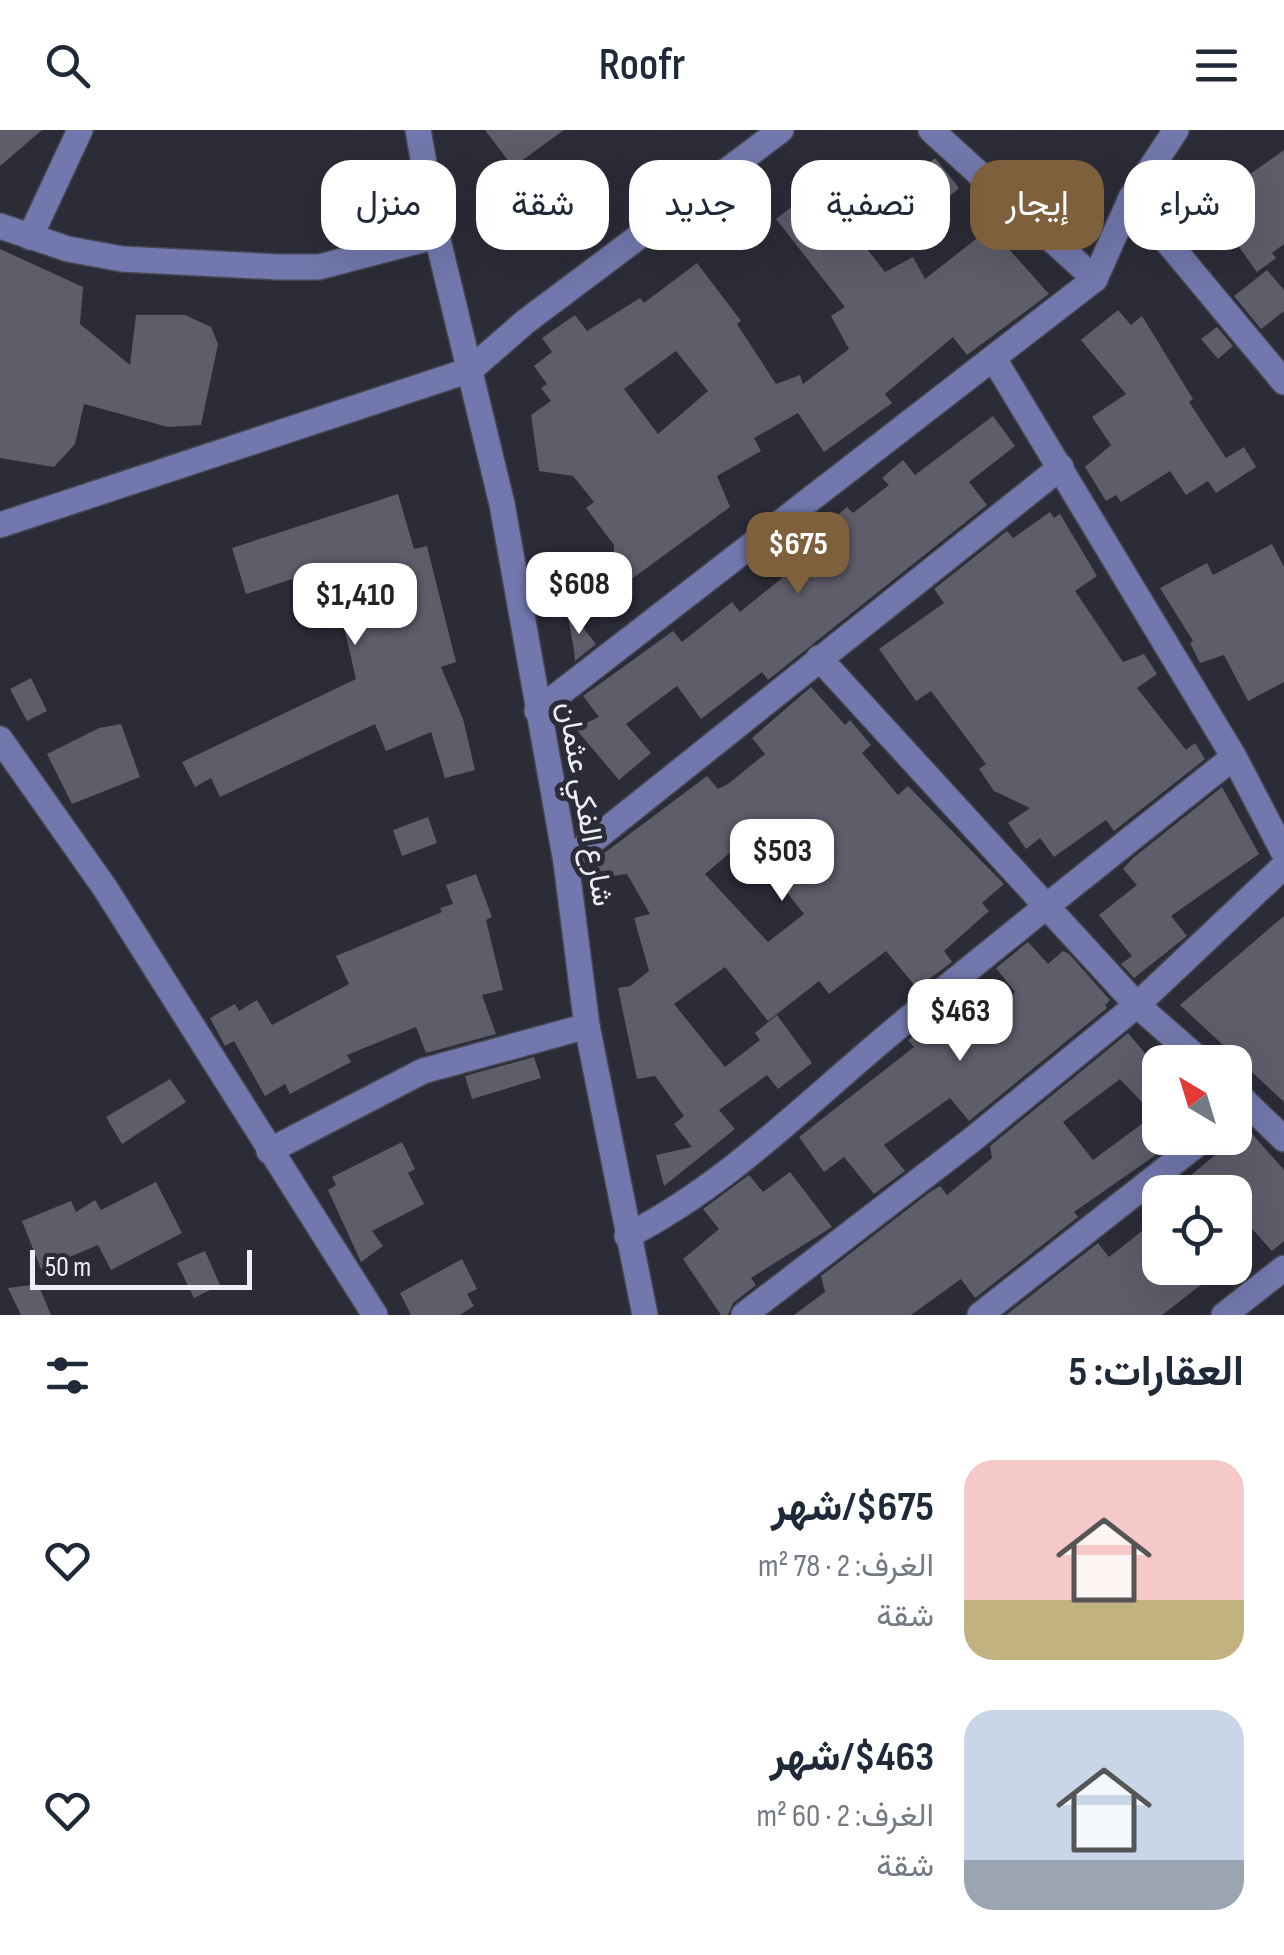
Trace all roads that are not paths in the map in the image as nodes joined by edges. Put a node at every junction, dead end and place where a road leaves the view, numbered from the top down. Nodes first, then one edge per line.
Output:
1 (80, 130) edge
2 (418, 130) edge
3 (781, 130) edge
4 (931, 130) edge
5 (1176, 130) edge
6 (423, 160) edge
7 (1156, 160) edge
8 (1124, 214) edge
9 (0, 226) edge
10 (30, 237) junction
11 (382, 250) edge
12 (440, 250) edge
13 (1174, 250) edge
14 (1095, 279) junction
15 (994, 360) junction
16 (470, 370) junction
17 (1284, 382) edge
18 (1061, 468) junction
19 (0, 525) edge
20 (818, 658) junction
21 (537, 710) junction
22 (0, 739) edge
23 (1234, 757) junction
24 (1284, 853) edge
25 (566, 862) junction
26 (1284, 866) edge
27 (1048, 905) junction
28 (1137, 1005) junction
29 (587, 1026) junction
30 (1183, 1045) edge
31 (1252, 1113) edge
32 (1284, 1139) edge
33 (268, 1151) junction
34 (1183, 1155) edge
35 (627, 1236) junction
36 (1284, 1268) edge
37 (375, 1315) edge
38 (645, 1315) edge
39 (744, 1315) edge
40 (980, 1315) edge
41 (1224, 1315) edge

1 - 10 street
2 - 6 street, شارع الفكي عثمان
3 - 16 street
4 - 14 street
5 - 7 street
8 - 14 street
9 - 10 street
10 - 11 street
12 - 16 street, شارع الفكي عثمان
13 - 17 street
14 - 15 street
15 - 18 street
15 - 21 street
16 - 19 street
16 - 21 street, شارع الفكي عثمان
18 - 20 street
18 - 23 street
20 - 25 street
20 - 27 street
21 - 25 street, شارع الفكي عثمان
22 - 33 street
23 - 24 street
23 - 27 street
25 - 29 street, شارع الفكي عثمان
26 - 28 street
27 - 28 street
27 - 35 street
28 - 30 street
28 - 39 street
29 - 33 street
29 - 35 street, شارع الفكي عثمان
31 - 32 street
33 - 37 street
34 - 40 street
35 - 38 street, شارع الفكي عثمان
36 - 41 street

